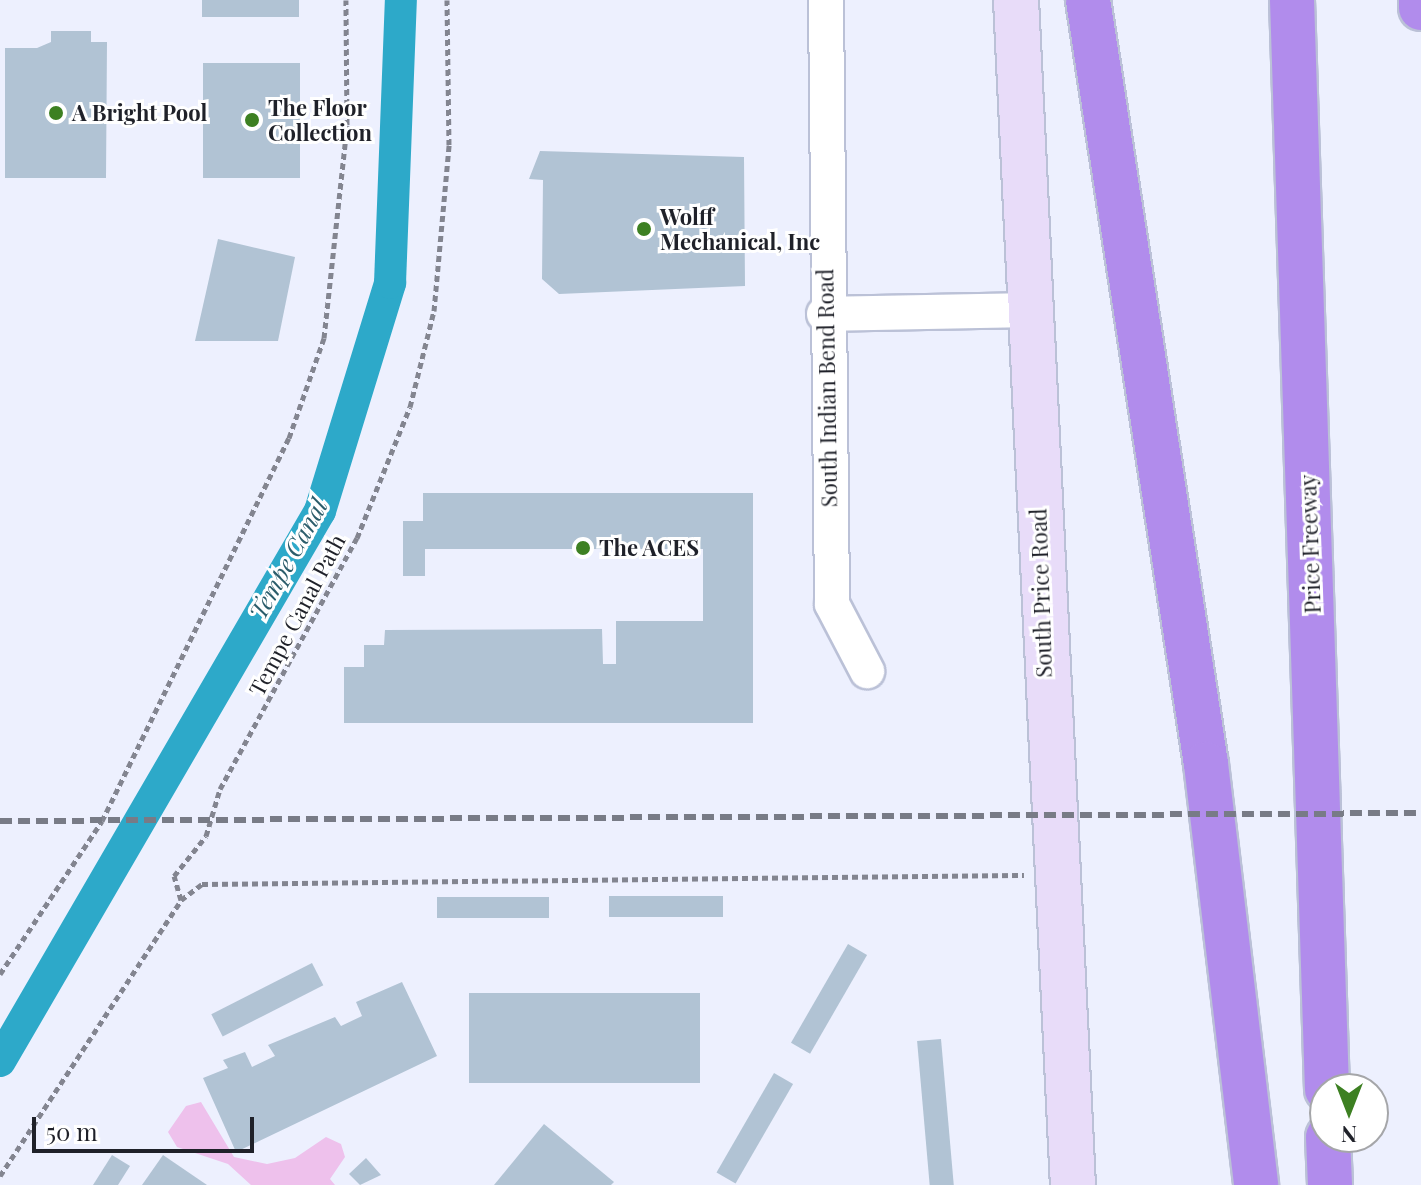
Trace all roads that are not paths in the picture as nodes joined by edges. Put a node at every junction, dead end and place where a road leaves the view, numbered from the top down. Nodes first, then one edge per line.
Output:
1 (826, 0) edge
2 (1016, 0) edge
3 (1088, 0) edge
4 (1292, 0) edge
5 (1421, 0) edge
6 (1421, 8) edge
7 (1029, 310) junction
8 (824, 314) junction
9 (867, 671) dead end
10 (1326, 1073) edge
11 (1329, 1153) edge
12 (1073, 1185) edge
13 (1256, 1185) edge
14 (1330, 1185) edge

1 - 8 street, South Indian Bend Road
2 - 7 main road, South Price Road
3 - 13 highway
4 - 10 highway, Price Freeway
5 - 6 highway
7 - 8 street
7 - 12 main road, South Price Road
8 - 9 street, South Indian Bend Road
11 - 14 highway

